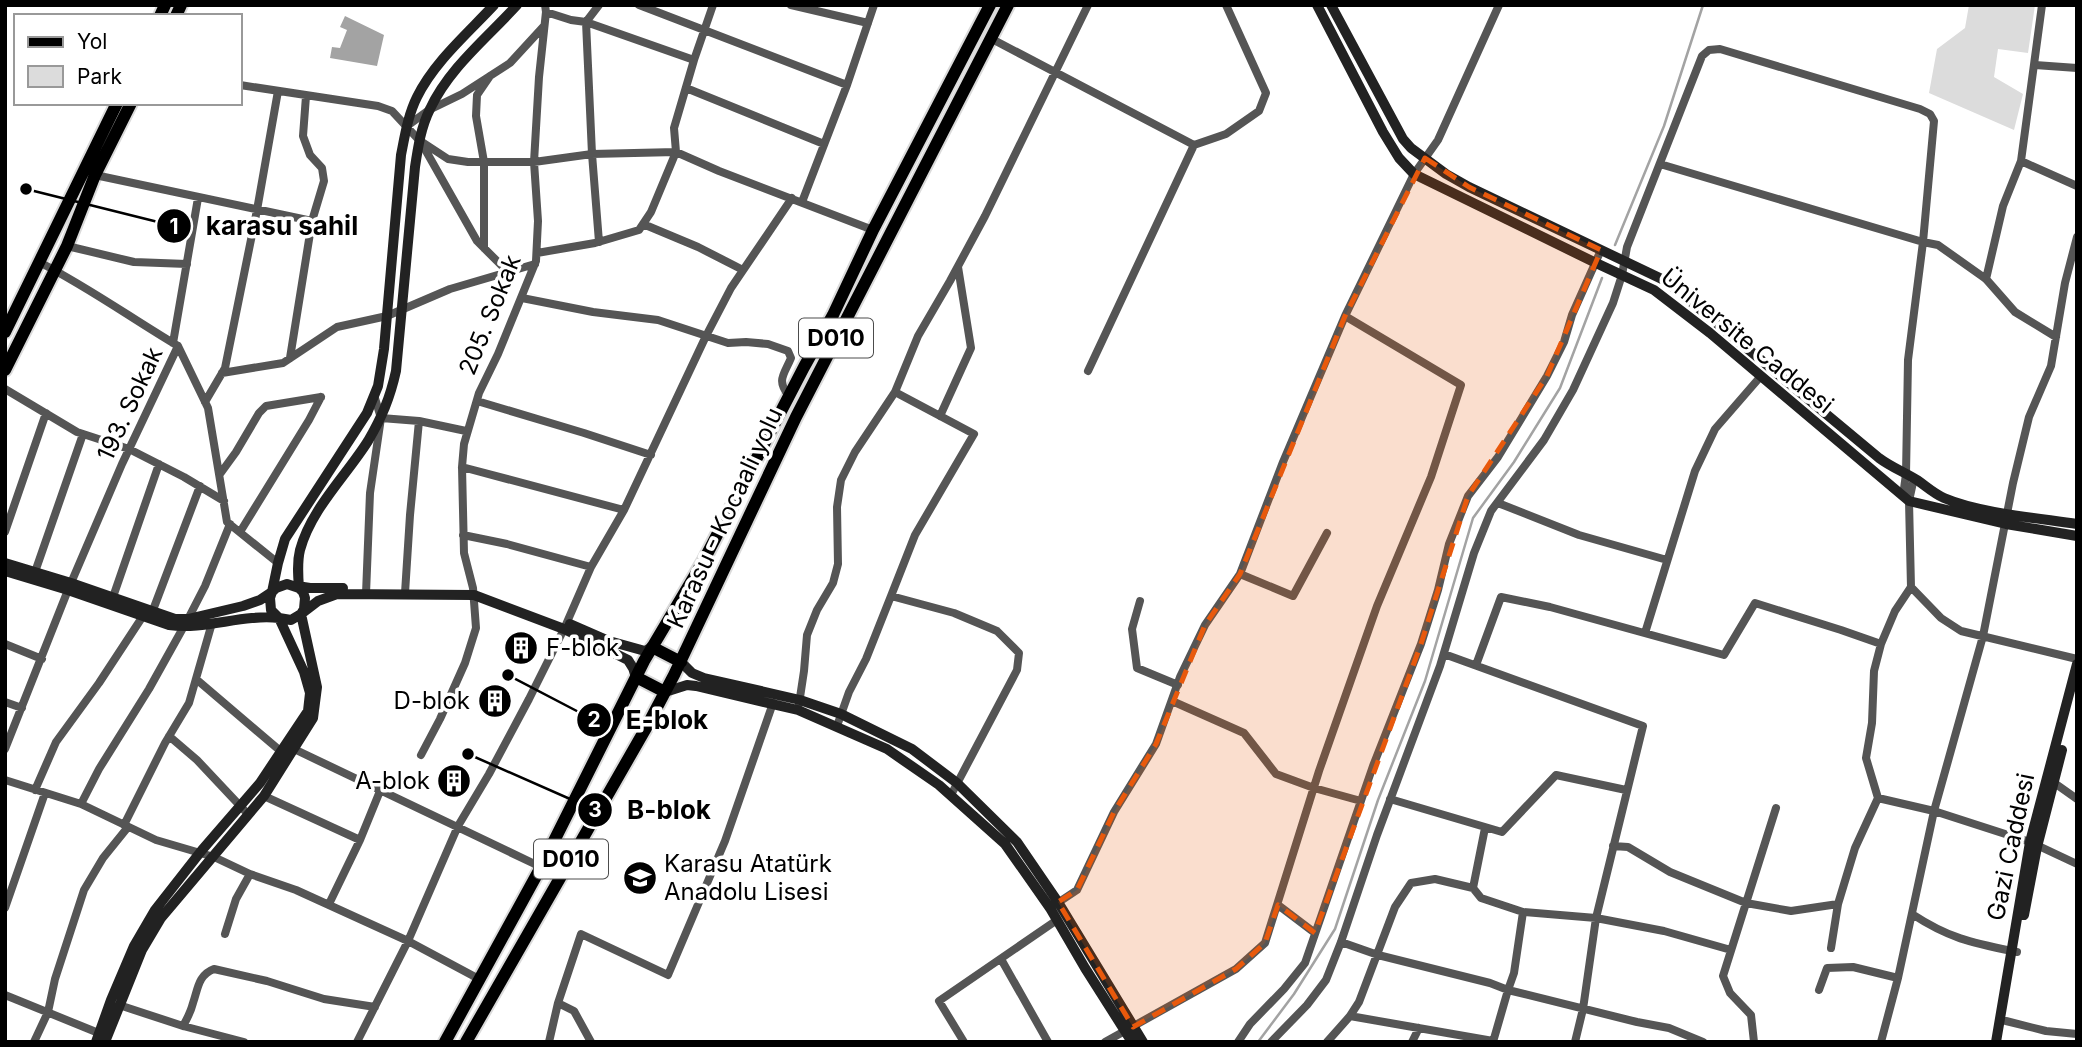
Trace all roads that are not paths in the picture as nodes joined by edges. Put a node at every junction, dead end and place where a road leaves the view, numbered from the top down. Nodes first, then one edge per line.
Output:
1 (494, 5) edge
2 (517, 5) edge
3 (599, 5) edge
4 (639, 5) edge
5 (713, 5) edge
6 (791, 5) edge
7 (874, 5) edge
8 (990, 5) edge
9 (1008, 5) edge
10 (1088, 5) edge
11 (1226, 5) edge
12 (1317, 5) edge
13 (1331, 5) edge
14 (1499, 5) edge
15 (2042, 5) edge
16 (546, 8) edge
17 (586, 22) junction
18 (868, 23) junction
19 (544, 26) junction
20 (705, 29) junction
21 (990, 38) junction
22 (694, 60) junction
23 (2035, 65) junction
24 (2077, 68) edge
25 (1055, 71) junction
26 (490, 76) junction
27 (242, 85) edge
28 (847, 85) junction
29 (686, 88) junction
30 (278, 91) junction
31 (306, 96) junction
32 (116, 105) edge
33 (130, 105) edge
34 (429, 110) junction
35 (407, 126) junction
36 (419, 140) junction
37 (824, 144) junction
38 (1194, 145) junction
39 (676, 152) junction
40 (592, 154) junction
41 (1425, 158) junction
42 (2021, 161) junction
43 (484, 162) junction
44 (534, 162) junction
45 (1660, 164) junction
46 (1414, 174) junction
47 (95, 176) junction
48 (2077, 186) edge
49 (198, 198) junction
50 (792, 198) junction
51 (802, 202) junction
52 (257, 210) junction
53 (312, 222) junction
54 (643, 224) junction
55 (873, 230) junction
56 (2077, 237) edge
57 (599, 242) junction
58 (1923, 242) junction
59 (66, 246) junction
60 (484, 248) junction
61 (1601, 250) junction
62 (537, 253) junction
63 (1625, 261) junction
64 (39, 262) junction
65 (1596, 263) junction
66 (187, 264) junction
67 (535, 264) junction
68 (958, 267) junction
69 (55, 270) junction
70 (743, 270) junction
71 (508, 272) junction
72 (1622, 275) junction
73 (2067, 277) junction
74 (1986, 279) junction
75 (2077, 281) edge
76 (522, 298) junction
77 (402, 310) junction
78 (387, 316) junction
79 (1345, 316) junction
80 (5, 332) edge
81 (706, 336) junction
82 (2056, 337) junction
83 (176, 344) junction
84 (290, 358) junction
85 (5, 370) edge
86 (1088, 371) dead end
87 (222, 373) junction
88 (1761, 376) junction
89 (5, 389) edge
90 (895, 392) junction
91 (374, 395) junction
92 (789, 396) junction
93 (205, 401) junction
94 (477, 401) junction
95 (46, 413) junction
96 (940, 416) junction
97 (381, 418) junction
98 (419, 421) junction
99 (466, 431) junction
100 (83, 434) junction
101 (129, 449) junction
102 (651, 455) junction
103 (159, 464) junction
104 (462, 467) junction
105 (220, 474) junction
106 (1910, 476) junction
107 (200, 486) junction
108 (1906, 499) junction
109 (224, 501) junction
110 (1498, 503) junction
111 (624, 510) junction
112 (2007, 519) junction
113 (230, 524) junction
114 (2077, 524) edge
115 (5, 532) edge
116 (240, 532) junction
117 (1327, 533) dead end
118 (463, 535) junction
119 (2077, 536) edge
120 (1667, 559) junction
121 (5, 563) edge
122 (278, 563) junction
123 (591, 567) junction
124 (5, 571) edge
125 (34, 572) junction
126 (1240, 574) junction
127 (297, 586) junction
128 (70, 587) junction
129 (1911, 587) junction
130 (405, 590) junction
131 (366, 591) junction
132 (474, 591) junction
133 (272, 593) junction
134 (891, 596) junction
135 (113, 597) junction
136 (1140, 601) dead end
137 (148, 613) junction
138 (301, 614) junction
139 (279, 618) junction
140 (186, 623) junction
141 (212, 623) junction
142 (566, 626) junction
143 (1645, 633) junction
144 (1983, 636) junction
145 (5, 644) edge
146 (1881, 644) junction
147 (652, 647) junction
148 (1444, 654) junction
149 (43, 659) junction
150 (2077, 661) edge
151 (681, 662) junction
152 (1476, 666) junction
153 (636, 677) junction
154 (196, 679) junction
155 (1178, 685) junction
156 (2077, 691) edge
157 (666, 692) junction
158 (1172, 701) junction
159 (5, 702) edge
160 (774, 703) junction
161 (799, 705) junction
162 (22, 708) junction
163 (839, 720) junction
164 (169, 736) junction
165 (5, 749) edge
166 (288, 753) junction
167 (421, 755) dead end
168 (5, 780) edge
169 (2053, 782) junction
170 (957, 783) junction
171 (1314, 788) junction
172 (35, 790) junction
173 (1626, 790) junction
174 (380, 791) junction
175 (45, 793) junction
176 (951, 795) junction
177 (264, 796) junction
178 (1878, 798) junction
179 (1390, 799) junction
180 (2077, 799) edge
181 (1361, 801) junction
182 (81, 804) junction
183 (1776, 808) dead end
184 (245, 811) junction
185 (1934, 811) junction
186 (126, 826) junction
187 (458, 826) junction
188 (1485, 828) junction
189 (360, 840) junction
190 (2034, 844) junction
191 (1613, 846) junction
192 (200, 853) junction
193 (214, 857) junction
194 (2077, 864) edge
195 (541, 867) junction
196 (250, 874) junction
197 (1473, 888) junction
198 (1746, 903) junction
199 (329, 904) junction
200 (1838, 904) junction
201 (1054, 905) junction
202 (1278, 905) junction
203 (5, 908) edge
204 (1523, 912) junction
205 (1912, 914) junction
206 (1597, 918) junction
207 (1057, 920) junction
208 (1315, 933) junction
209 (225, 934) dead end
210 (408, 942) junction
211 (1341, 942) junction
212 (1830, 948) dead end
213 (1731, 950) junction
214 (2014, 952) junction
215 (1377, 955) junction
216 (1001, 959) junction
217 (1898, 978) junction
218 (479, 979) junction
219 (1508, 990) junction
220 (1819, 990) dead end
221 (5, 995) edge
222 (558, 1003) junction
223 (119, 1005) junction
224 (375, 1007) junction
225 (1583, 1009) junction
226 (48, 1012) junction
227 (1350, 1016) junction
228 (2006, 1021) junction
229 (183, 1026) junction
230 (1419, 1028) junction
231 (1129, 1029) junction
232 (2077, 1034) edge
233 (102, 1038) edge
234 (241, 1041) edge
235 (1493, 1041) edge
236 (34, 1042) edge
237 (356, 1042) edge
238 (445, 1042) edge
239 (466, 1042) edge
240 (549, 1042) edge
241 (591, 1042) edge
242 (964, 1042) edge
243 (1048, 1042) edge
244 (1105, 1042) edge
245 (1132, 1042) edge
246 (1143, 1042) edge
247 (1238, 1042) edge
248 (1271, 1042) edge
249 (1327, 1042) edge
250 (1412, 1042) edge
251 (1575, 1042) edge
252 (1703, 1042) edge
253 (1754, 1042) edge
254 (1881, 1042) edge
255 (1996, 1042) edge
256 (2001, 1042) edge

1 - 35 main road
2 - 34 main road
3 - 17 street
4 - 20 street
5 - 20 street
6 - 18 street
7 - 18 street
8 - 55 main road, Karasu - Kocaali yolu / D010
9 - 21 main road, Karasu - Kocaali yolu / D010
10 - 25 street
11 - 38 street
12 - 46 main road, Üniversite Caddesi
13 - 41 main road
14 - 41 street
15 - 23 street
16 - 17 street
16 - 19 street, 205. Sokak
17 - 22 street
17 - 40 street
18 - 28 street
19 - 26 street
19 - 44 street, 205. Sokak
20 - 22 street
20 - 28 street
21 - 25 street
21 - 151 main road, Karasu - Kocaali yolu / D010
22 - 29 street
23 - 24 street
23 - 42 street
25 - 38 street
25 - 68 street
26 - 34 street
26 - 43 street
27 - 30 street
28 - 37 street
29 - 37 street
29 - 39 street
30 - 31 street
30 - 52 street
31 - 35 street
31 - 53 street
32 - 64 main road
33 - 47 main road
34 - 35 street
34 - 36 main road
35 - 36 street
35 - 78 main road
36 - 43 street
36 - 60 street
36 - 77 main road
37 - 51 street
38 - 86 street
39 - 40 street
39 - 50 street
39 - 54 street
40 - 44 street
40 - 57 street
41 - 46 street
41 - 61 main road
42 - 48 street
42 - 74 street
43 - 44 street
43 - 60 street
44 - 62 street, 205. Sokak
45 - 58 street
45 - 58 street
45 - 63 street
46 - 65 main road, Üniversite Caddesi
46 - 79 street
47 - 49 street
47 - 59 main road
49 - 52 street
49 - 66 street
50 - 51 street
50 - 70 street
51 - 55 street
52 - 53 street
52 - 87 street
53 - 84 street
54 - 57 street
54 - 70 street
55 - 92 main road, Karasu - Kocaali yolu / D010
56 - 73 street
57 - 62 street
58 - 74 street
58 - 106 street
59 - 66 street
59 - 69 main road
60 - 71 street
61 - 63 main road
61 - 65 street
62 - 67 street, 205. Sokak
63 - 72 street
63 - 106 main road
64 - 69 street, 193. Sokak
64 - 80 main road
65 - 72 main road, Üniversite Caddesi
65 - 181 street
66 - 83 street
67 - 71 street
67 - 76 street, 205. Sokak
68 - 90 street
68 - 96 street
69 - 83 street, 193. Sokak
69 - 85 main road
70 - 81 street
71 - 77 street
72 - 88 main road, Üniversite Caddesi
72 - 110 street
73 - 75 street
73 - 82 street
74 - 82 street
76 - 81 street
76 - 94 street, 205. Sokak
77 - 78 street
77 - 97 main road
78 - 84 street
78 - 91 main road
79 - 126 street
79 - 171 street
81 - 92 street
81 - 102 street
82 - 112 street
83 - 93 street
83 - 101 street, 193. Sokak
84 - 87 street
87 - 93 street
88 - 108 main road, Üniversite Caddesi
88 - 120 street
89 - 95 street
90 - 96 street
90 - 161 street
91 - 97 street
91 - 122 main road
92 - 147 main road, Karasu - Kocaali yolu / D010
93 - 105 street
94 - 99 street, 205. Sokak
94 - 102 street
95 - 100 street
95 - 115 street
96 - 134 street
97 - 98 street
97 - 127 main road
97 - 131 street
98 - 99 street
98 - 130 street
99 - 104 street, 205. Sokak
100 - 101 street
100 - 125 street
101 - 103 street
101 - 128 street, 193. Sokak
102 - 111 street
103 - 107 street
103 - 135 street
104 - 111 street
104 - 118 street, 205. Sokak
105 - 109 street
105 - 116 street
106 - 108 street
106 - 112 main road
107 - 109 street
107 - 137 street
108 - 112 main road, Üniversite Caddesi
108 - 129 street
109 - 113 street
110 - 120 street
110 - 148 street
111 - 123 street
112 - 114 main road
112 - 119 main road, Üniversite Caddesi
112 - 144 street
113 - 116 street
113 - 140 street
116 - 122 street
117 - 126 street
118 - 123 street
118 - 132 street, 205. Sokak
120 - 143 street
121 - 125 main road
122 - 133 main road
123 - 142 street
124 - 128 main road
125 - 128 main road
126 - 155 street
127 - 131 main road
127 - 133 main road
127 - 138 main road
128 - 135 main road
128 - 137 main road
128 - 149 street, 193. Sokak
129 - 144 street
129 - 146 street
130 - 131 main road
130 - 132 main road
131 - 138 main road
132 - 142 main road
132 - 167 street, 205. Sokak
133 - 139 main road
133 - 140 main road
134 - 163 street
134 - 170 street
135 - 137 main road
136 - 155 street
137 - 140 main road
137 - 172 street
138 - 139 main road
138 - 166 main road
139 - 141 main road
139 - 166 main road
140 - 141 main road
140 - 182 street
141 - 154 street
142 - 147 main road
142 - 153 main road
142 - 187 street
143 - 146 street
143 - 152 street
144 - 150 street
144 - 185 street
145 - 149 street
146 - 178 street
147 - 151 main road
147 - 153 main road, Karasu - Kocaali yolu / D010
148 - 152 street
148 - 179 street
149 - 162 street, 193. Sokak
150 - 190 main road, Gazi Caddesi
151 - 157 main road, Karasu - Kocaali yolu / D010
151 - 161 main road
152 - 173 street
153 - 157 main road
153 - 195 main road, D010
154 - 164 street
154 - 166 street
155 - 158 street
156 - 169 main road
157 - 160 main road
157 - 239 main road, Karasu - Kocaali yolu / D010
158 - 171 street
158 - 201 street
159 - 162 street
160 - 161 main road
160 - 222 street
161 - 163 main road
162 - 165 street, 193. Sokak
163 - 170 main road
163 - 176 main road
164 - 184 street
164 - 186 street
166 - 174 street
166 - 177 main road
166 - 184 main road
168 - 172 street
169 - 180 street
169 - 190 main road
170 - 176 street
170 - 201 main road
171 - 181 street
171 - 202 street
172 - 175 street
173 - 188 street
173 - 191 street
174 - 187 street
174 - 189 street
175 - 182 street
175 - 203 street
176 - 201 main road
177 - 184 main road
177 - 189 street
178 - 185 street
178 - 200 street
179 - 188 street
179 - 211 street
181 - 208 street
182 - 186 street
183 - 198 street
184 - 192 main road
184 - 193 main road
185 - 190 street
185 - 205 street
186 - 192 street
186 - 226 street
187 - 195 street
187 - 210 street
188 - 197 street
189 - 199 street
190 - 194 street
190 - 214 main road
191 - 198 street
191 - 206 street
192 - 193 street
192 - 233 main road
193 - 196 street
193 - 223 main road
195 - 218 main road, D010
196 - 199 street
196 - 209 street
197 - 204 street
197 - 215 street
198 - 200 street
198 - 213 street
199 - 210 street
200 - 212 street
201 - 207 main road
201 - 231 main road
202 - 208 street
202 - 231 street
204 - 206 street
204 - 219 street
205 - 214 street
205 - 217 street
206 - 213 street
206 - 225 street
207 - 216 street
207 - 231 main road
208 - 247 street
210 - 218 street
210 - 224 street
211 - 215 street
211 - 248 street
213 - 253 street
214 - 228 main road
214 - 255 main road, Gazi Caddesi
215 - 219 street
215 - 227 street
216 - 242 street
216 - 243 street
217 - 220 street
217 - 254 street
218 - 238 main road, D010
219 - 225 street
219 - 235 street
221 - 226 street
222 - 240 street
222 - 241 street
223 - 229 street
223 - 233 main road
224 - 229 street
224 - 237 street
225 - 251 street
225 - 252 street
226 - 233 street
226 - 236 street
227 - 230 street
227 - 249 street
228 - 232 street
228 - 256 main road
229 - 234 street
230 - 235 street
230 - 250 street
231 - 244 street
231 - 245 main road
231 - 246 main road

